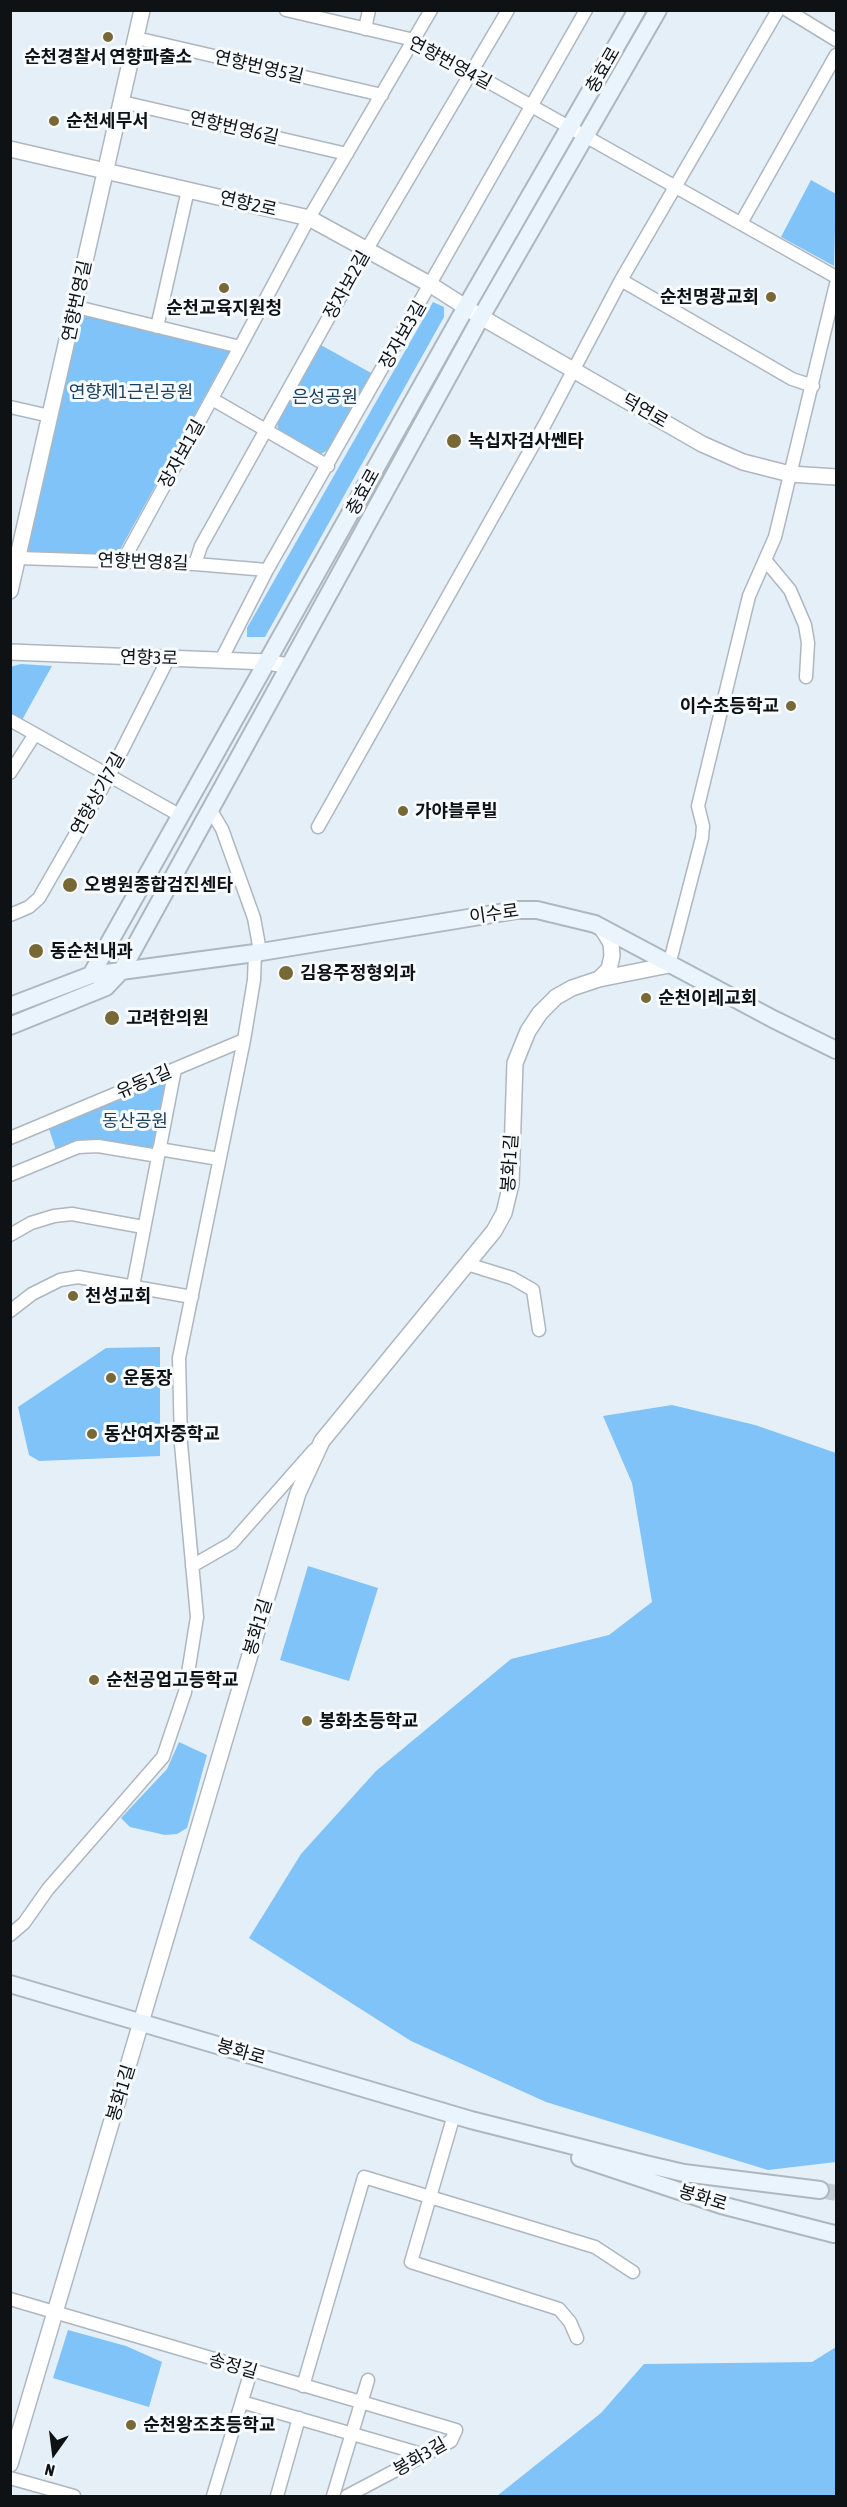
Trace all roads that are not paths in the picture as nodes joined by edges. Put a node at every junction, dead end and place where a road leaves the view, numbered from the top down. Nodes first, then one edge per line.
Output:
1 (142, 10) edge
2 (369, 10) edge
3 (431, 10) edge
4 (508, 10) edge
5 (586, 10) edge
6 (637, 10) edge
7 (658, 10) edge
8 (778, 10) edge
9 (787, 10) edge
10 (294, 11) edge
11 (365, 29) junction
12 (136, 38) junction
13 (414, 40) junction
14 (837, 40) edge
15 (837, 55) edge
16 (472, 73) junction
17 (382, 95) junction
18 (122, 102) junction
19 (532, 107) junction
20 (570, 128) junction
21 (585, 137) junction
22 (10, 149) edge
23 (347, 154) junction
24 (105, 171) junction
25 (675, 186) junction
26 (188, 190) junction
27 (309, 218) junction
28 (741, 223) junction
29 (367, 249) junction
30 (837, 277) edge
31 (621, 280) junction
32 (837, 284) edge
33 (431, 285) junction
34 (76, 307) junction
35 (466, 308) junction
36 (481, 317) junction
37 (157, 327) junction
38 (240, 347) junction
39 (573, 370) junction
40 (813, 386) junction
41 (212, 399) junction
42 (10, 407) edge
43 (50, 416) junction
44 (266, 429) junction
45 (328, 466) junction
46 (790, 474) junction
47 (837, 477) edge
48 (19, 558) junction
49 (123, 561) junction
50 (766, 561) junction
51 (195, 564) junction
52 (267, 570) junction
53 (10, 591) edge
54 (15, 655) edge
55 (168, 659) junction
56 (221, 660) junction
57 (268, 662) junction
58 (288, 666) junction
59 (806, 677) dead end
60 (10, 720) edge
61 (35, 734) junction
62 (10, 773) edge
63 (108, 776) junction
64 (210, 809) junction
65 (181, 816) junction
66 (318, 827) dead end
67 (10, 915) edge
68 (601, 927) junction
69 (143, 937) junction
70 (257, 952) junction
71 (158, 965) junction
72 (669, 965) junction
73 (122, 970) junction
74 (91, 975) junction
75 (599, 979) junction
76 (10, 1006) edge
77 (10, 1026) edge
78 (244, 1040) junction
79 (837, 1050) edge
80 (175, 1069) junction
81 (10, 1138) edge
82 (158, 1153) junction
83 (219, 1159) junction
84 (10, 1175) edge
85 (143, 1227) junction
86 (10, 1235) edge
87 (467, 1264) junction
88 (133, 1286) junction
89 (192, 1297) junction
90 (10, 1311) edge
91 (539, 1330) dead end
92 (322, 1441) junction
93 (192, 1566) junction
94 (10, 1935) edge
95 (10, 1984) edge
96 (142, 2023) junction
97 (454, 2115) junction
98 (471, 2120) junction
99 (820, 2190) tunnel mouth
100 (430, 2197) junction
101 (834, 2234) dead end
102 (633, 2272) dead end
103 (10, 2299) edge
104 (54, 2311) junction
105 (577, 2338) dead end
106 (251, 2371) junction
107 (368, 2380) dead end
108 (303, 2386) junction
109 (242, 2402) junction
110 (362, 2402) junction
111 (299, 2418) junction
112 (456, 2430) joint
113 (352, 2434) junction
114 (425, 2455) junction
115 (11, 2458) edge
116 (10, 2478) edge
117 (42, 2492) edge
118 (74, 2496) edge
119 (213, 2496) edge
120 (277, 2496) edge
121 (333, 2496) edge
122 (346, 2496) edge

1 - 12 street, 연향번영길
2 - 11 street
3 - 13 street
4 - 16 street, 장자보2길
5 - 19 street, 장자보3길
6 - 20 main road, 충효로
7 - 21 main road, 충효로
8 - 25 street
9 - 14 street
10 - 11 street, 연향번영4길
11 - 13 street, 연향번영4길
12 - 17 street, 연향번영5길
12 - 18 street, 연향번영길
13 - 16 street, 연향번영4길
13 - 17 street
15 - 28 street
16 - 19 street, 연향번영4길
16 - 29 street, 장자보2길
17 - 23 street
18 - 23 street, 연향번영6길
18 - 24 street, 연향번영길
19 - 20 street, 연향번영4길
19 - 33 street, 장자보3길
20 - 21 street, 연향번영4길
20 - 35 main road, 충효로
21 - 25 street, 연향번영4길
21 - 36 main road, 충효로
22 - 24 street, 연향2로
23 - 27 street
24 - 26 street, 연향2로
24 - 34 street, 연향번영길
25 - 28 street, 연향번영4길
25 - 31 street
26 - 27 street, 연향2로
26 - 37 street
27 - 29 street, 연향2로
27 - 38 street, 장자보1길
28 - 30 street, 연향번영4길
29 - 33 street, 연향2로
29 - 44 street, 장자보2길
31 - 39 street
31 - 40 street
32 - 40 street
33 - 35 street, 연향2로
33 - 45 street, 장자보3길
34 - 37 street
34 - 43 street, 연향번영길
35 - 36 street, 덕연로
35 - 57 main road, 충효로
36 - 39 street, 덕연로
36 - 58 main road, 충효로
37 - 38 street
38 - 41 street, 장자보1길
39 - 46 street, 덕연로
39 - 66 street
40 - 46 street
41 - 44 street
41 - 49 street, 장자보1길
42 - 43 street
43 - 48 street, 연향번영길
44 - 45 street
44 - 51 street, 장자보2길
45 - 52 street, 장자보3길
46 - 47 street, 덕연로
46 - 50 street
48 - 49 street, 연향번영8길
48 - 53 street, 연향번영길
49 - 51 street, 연향번영8길
50 - 59 street
50 - 72 street
51 - 52 street, 연향번영8길
52 - 56 street, 장자보3길
54 - 55 street, 연향3로
55 - 56 street, 연향3로
55 - 63 street, 연향상가7길
56 - 57 street, 연향3로
57 - 58 street, 연향3로
57 - 65 main road, 충효로
58 - 64 main road, 충효로
60 - 61 street
61 - 62 street
61 - 63 street
63 - 65 street
63 - 67 street, 연향상가7길
64 - 69 main road, 충효로
64 - 70 street
65 - 74 main road, 충효로
68 - 70 main road, 이수로
68 - 72 main road, 이수로
68 - 75 street
69 - 71 main road
69 - 73 main road, 충효로
70 - 71 main road, 이수로
70 - 78 street
71 - 73 main road, 이수로
72 - 75 street, 봉화1길
72 - 79 main road, 이수로
73 - 74 main road, 이수로
73 - 77 main road
74 - 76 main road, 이수로
75 - 87 street, 봉화1길
78 - 80 street, 유동1길
78 - 83 street
80 - 81 street, 유동1길
80 - 82 street
82 - 83 street
82 - 84 street
82 - 85 street
83 - 89 street
85 - 86 street
85 - 88 street
87 - 91 street
87 - 92 street, 봉화1길
88 - 89 street
88 - 90 street
89 - 93 street
92 - 93 street
92 - 96 street, 봉화1길
93 - 94 street
95 - 96 main road, 봉화로
96 - 97 main road, 봉화로
96 - 104 street, 봉화1길
97 - 98 main road, 봉화로
97 - 100 street
98 - 99 main road, 봉화로
98 - 101 main road, 봉화로
100 - 102 street
100 - 105 street
100 - 108 street
103 - 104 street, 송정길
104 - 106 street, 송정길
104 - 115 street, 봉화1길
106 - 108 street, 송정길
106 - 109 street
107 - 110 street
108 - 110 street, 송정길
109 - 111 street
109 - 119 street
110 - 112 street, 송정길
110 - 113 street
111 - 113 street
111 - 120 street
112 - 114 street, 봉화3길
113 - 114 street
113 - 121 street
114 - 122 street, 봉화3길
116 - 117 street
117 - 118 street

